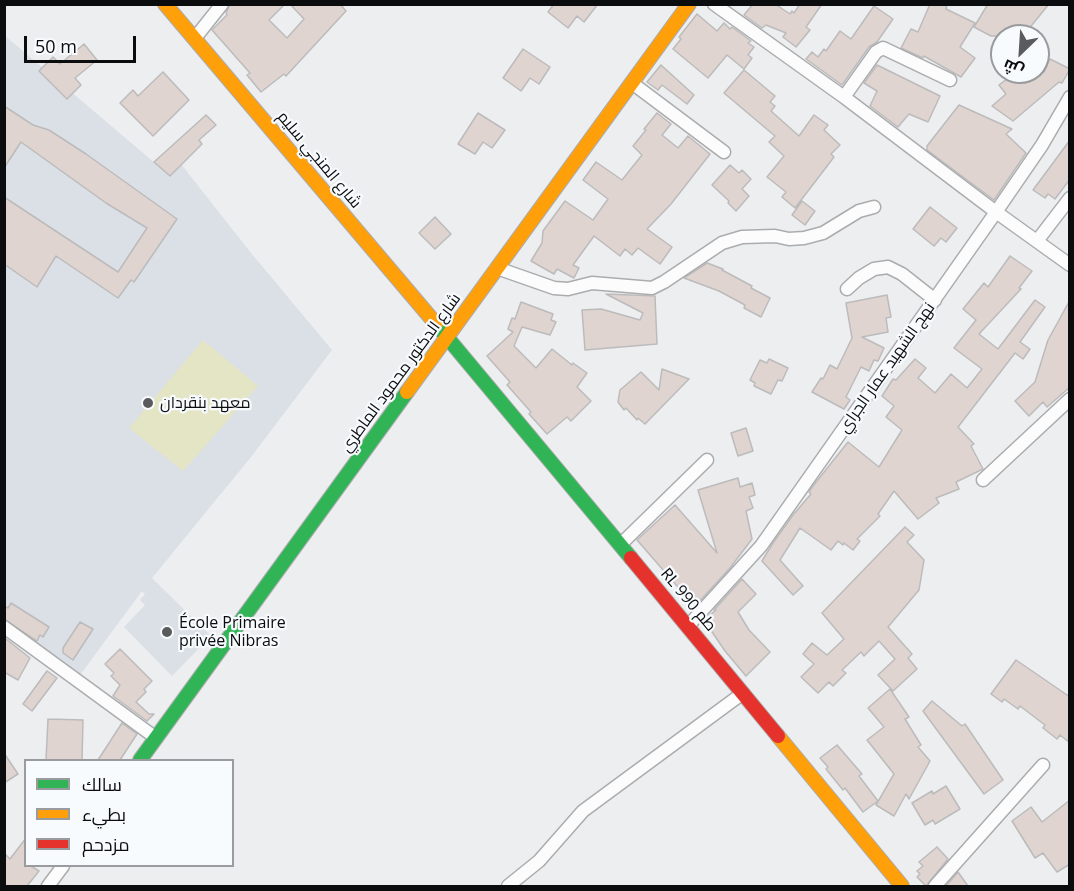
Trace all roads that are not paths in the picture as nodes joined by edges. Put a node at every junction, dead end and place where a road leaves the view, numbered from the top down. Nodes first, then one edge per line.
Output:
1 (165, 4) edge
2 (222, 4) edge
3 (689, 4) edge
4 (714, 4) edge
5 (195, 39) junction
6 (950, 80) dead end
7 (632, 83) junction
8 (844, 97) junction
9 (1070, 97) edge
10 (723, 152) dead end
11 (1070, 198) edge
12 (874, 207) dead end
13 (996, 212) junction
14 (1037, 241) junction
15 (1070, 265) edge
16 (497, 268) junction
17 (847, 289) dead end
18 (935, 300) junction
19 (447, 337) junction
20 (1070, 399) edge
21 (707, 460) dead end
22 (983, 480) dead end
23 (620, 545) junction
24 (688, 626) junction
25 (5, 627) edge
26 (743, 693) junction
27 (156, 738) junction
28 (141, 759) edge
29 (1043, 765) dead end
30 (62, 867) edge
31 (48, 886) edge
32 (508, 886) edge
33 (902, 886) edge
34 (935, 886) edge

1 - 5 street, شارع المنجي سليم
2 - 5 street
3 - 7 street, شارع الدكتور محمود الماطري
4 - 8 street
5 - 19 street, شارع المنجي سليم
6 - 8 street
7 - 10 street
7 - 16 street, شارع الدكتور محمود الماطري
8 - 13 street
9 - 13 street, نهج الشهيد عمار الجراي
11 - 14 street
12 - 16 street
13 - 14 street
13 - 18 street, نهج الشهيد عمار الجراي
14 - 15 street
16 - 19 street, شارع الدكتور محمود الماطري
17 - 18 street
18 - 24 street, نهج الشهيد عمار الجراي
19 - 23 street, RL طم 990
19 - 27 street, شارع الدكتور محمود الماطري
20 - 22 street
21 - 23 street
23 - 24 street, RL طم 990
24 - 26 street, RL طم 990
25 - 27 street
26 - 32 street
26 - 33 street, RL طم 990
27 - 28 street, شارع الدكتور محمود الماطري
29 - 34 street
30 - 31 street

